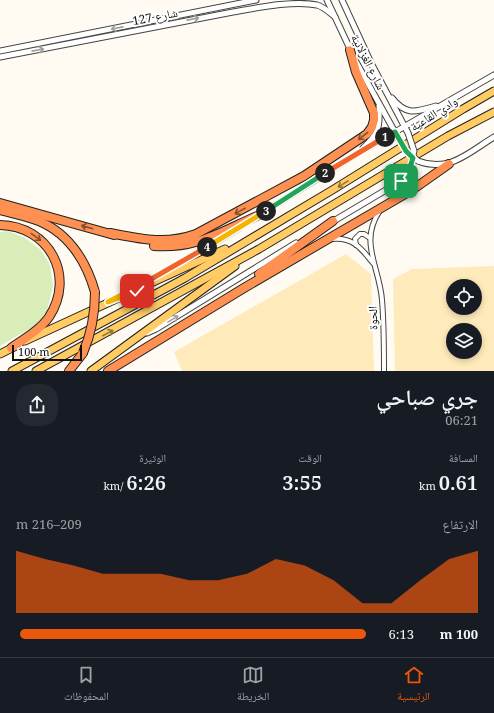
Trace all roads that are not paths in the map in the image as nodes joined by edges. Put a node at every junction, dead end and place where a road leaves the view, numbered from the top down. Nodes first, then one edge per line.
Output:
1 (256, 0) edge
2 (327, 0) edge
3 (338, 0) edge
4 (342, 0) edge
5 (282, 2) edge
6 (347, 10) junction
7 (335, 17) junction
8 (350, 50) junction
9 (0, 51) edge
10 (0, 57) edge
11 (494, 75) edge
12 (383, 86) junction
13 (494, 92) edge
14 (448, 102) junction
15 (378, 103) junction
16 (494, 112) edge
17 (404, 126) junction
18 (395, 132) junction
19 (494, 137) edge
20 (354, 155) junction
21 (415, 160) junction
22 (449, 164) junction
23 (0, 203) edge
24 (381, 208) junction
25 (0, 210) edge
26 (257, 216) junction
27 (333, 221) junction
28 (0, 225) edge
29 (110, 233) junction
30 (251, 238) junction
31 (370, 238) junction
32 (328, 239) junction
33 (356, 245) junction
34 (259, 249) junction
35 (375, 265) junction
36 (244, 288) junction
37 (108, 302) junction
38 (139, 337) junction
39 (11, 348) junction
40 (0, 354) edge
41 (12, 371) edge
42 (36, 371) edge
43 (69, 371) edge
44 (92, 371) edge
45 (108, 371) edge
46 (384, 371) edge

1 -> 9 street, شارع 127
2 - 7 street, شارع الغزلانية
3 - 6 street
4 - 6 street, شارع الغزلانية
5 - 7 street, شارع 127
10 -> 5 street, شارع 127
6 - 12 street, شارع الغزلانية
7 - 8 street, شارع الغزلانية
8 - 15 street, شارع الغزلانية
8 -> 29 highway
11 - 14 street, وادي القاعية
12 - 14 street
12 - 17 street, شارع الغزلانية
13 -> 30 main road, وادي القاعية
14 - 17 street, وادي القاعية
15 - 18 street, شارع الغزلانية
15 - 20 street
16 - 34 main road
17 - 18 street, وادي القاعية
17 - 21 street, bridge
18 - 20 street, وادي القاعية
18 - 21 street, bridge
19 - 22 street
20 - 26 street, وادي القاعية
21 - 22 street
21 - 27 street, bridge
22 - 24 highway
29 -> 23 highway
24 - 31 street, الحوة
24 - 32 highway
25 - 43 highway, bridge
26 - 29 highway
26 - 37 street, وادي القاعية
27 - 36 highway
38 -> 27 street
28 -> 39 highway
30 - 37 main road
30 - 41 main road, وادي القاعية
31 - 33 street
31 - 35 street, الحوة
32 - 33 street
32 - 36 highway
33 - 35 street
34 - 38 main road
42 -> 34 main road
35 - 46 street, الحوة
36 - 45 highway
37 - 39 main road
38 - 44 main road
39 - 40 main road

